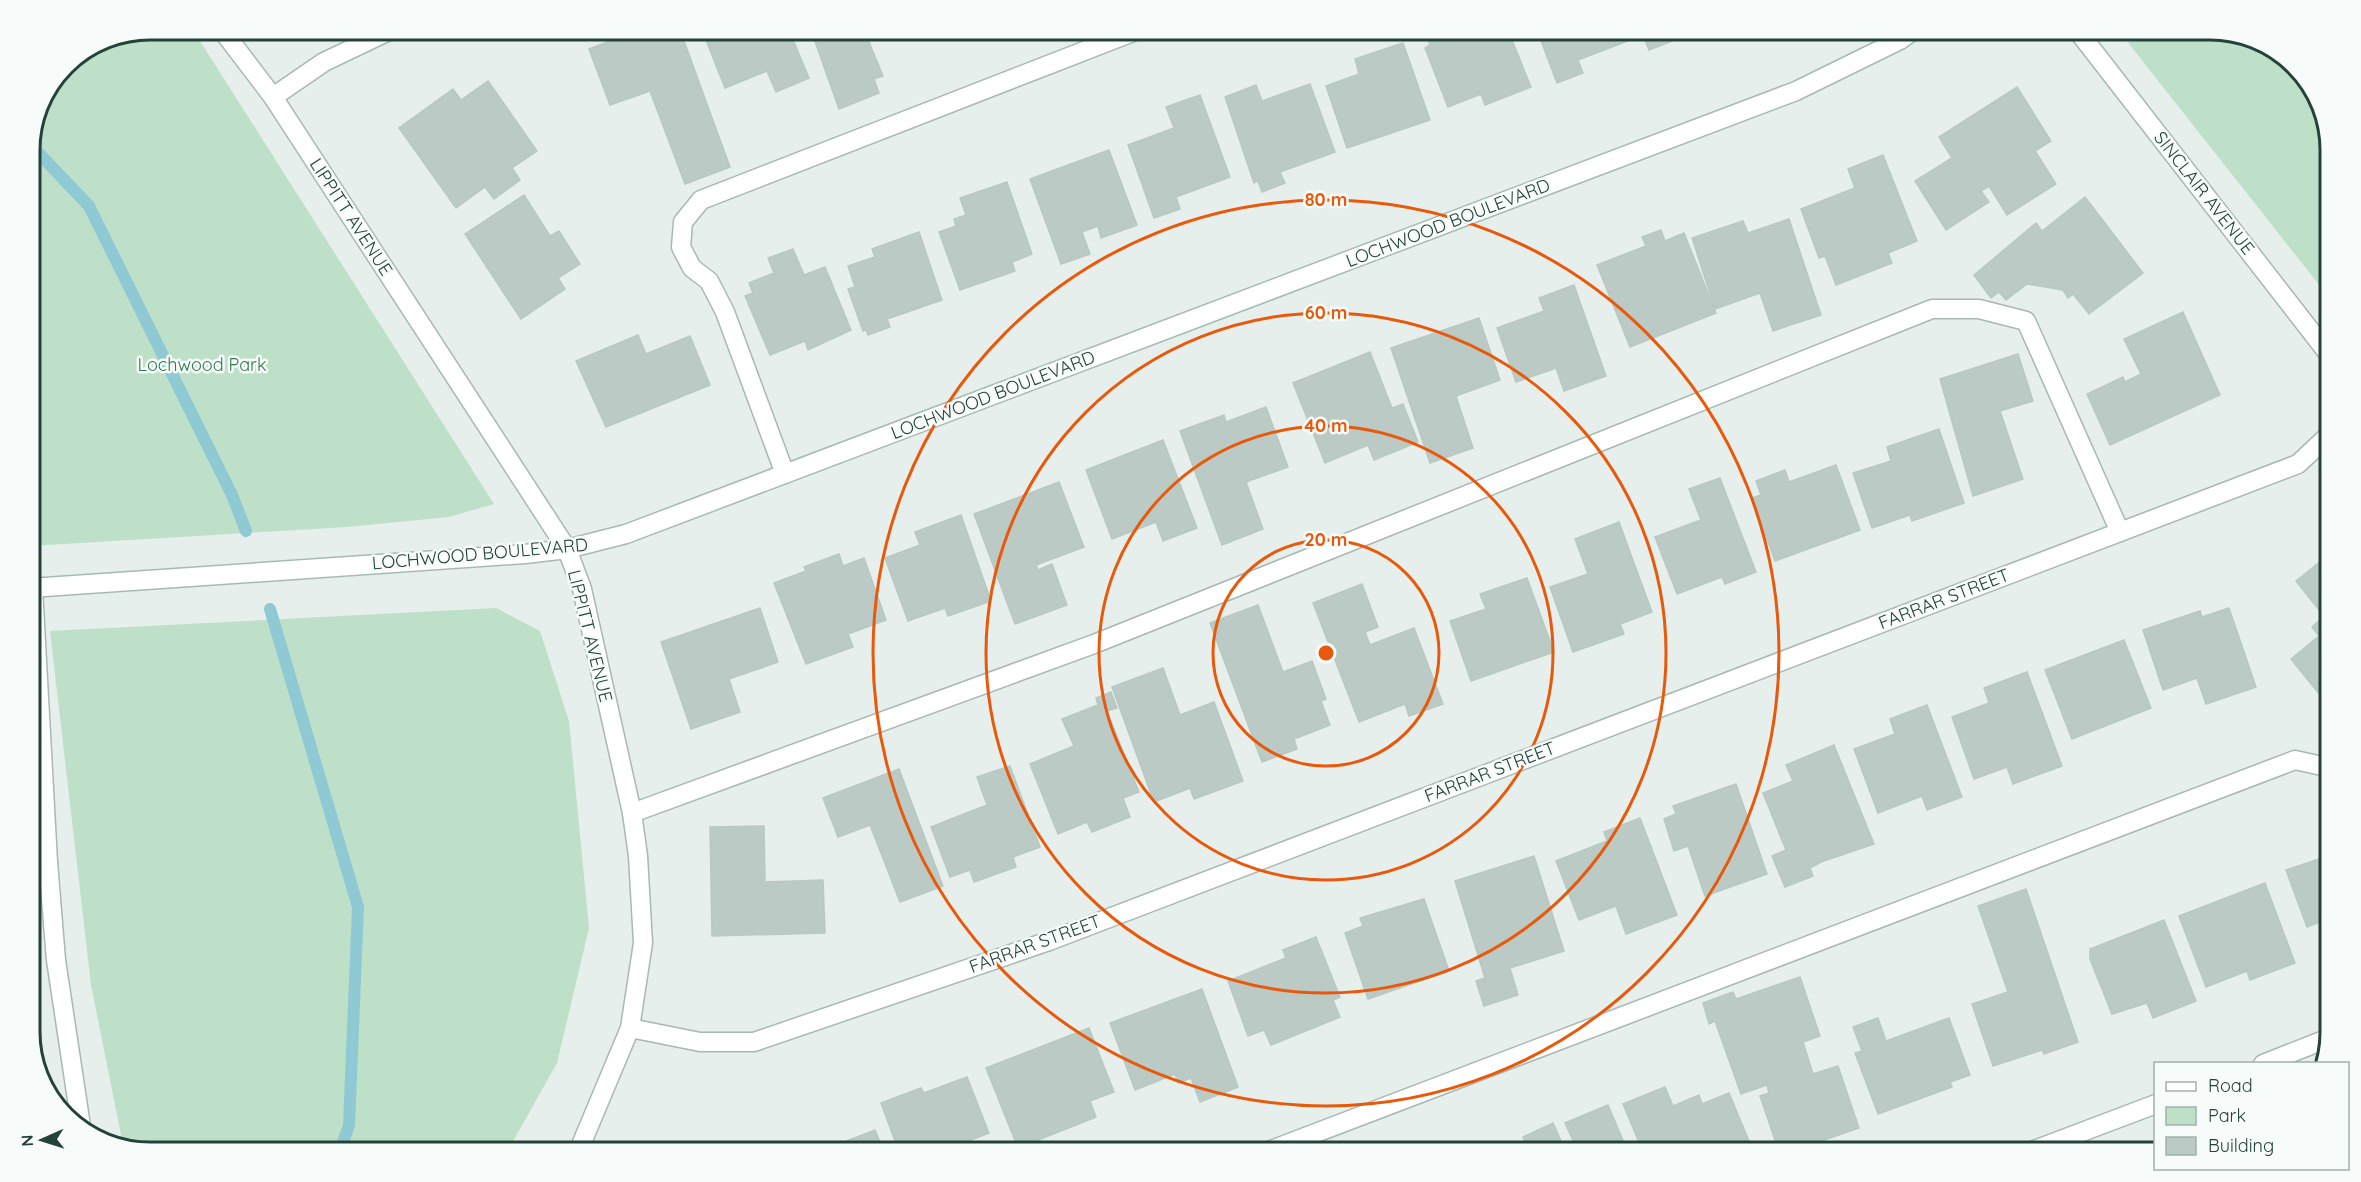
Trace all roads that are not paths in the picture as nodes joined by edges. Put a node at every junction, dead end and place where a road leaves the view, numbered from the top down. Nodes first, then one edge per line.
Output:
1 (1900, 40) edge
2 (2085, 40) edge
3 (230, 41) edge
4 (368, 41) edge
5 (1111, 41) edge
6 (273, 97) junction
7 (2320, 343) edge
8 (2320, 443) edge
9 (785, 474) junction
10 (2120, 532) junction
11 (567, 549) junction
12 (41, 587) edge
13 (2320, 766) edge
14 (632, 813) junction
15 (41, 874) edge
16 (630, 1028) junction
17 (2320, 1042) edge
18 (2268, 1062) edge
19 (2154, 1105) edge
20 (80, 1115) edge
21 (582, 1142) edge
22 (1292, 1142) edge
23 (2055, 1142) edge

1 - 9 street, LOCHWOOD BOULEVARD
2 - 7 street, SINCLAIR AVENUE
3 - 6 street, LIPPITT AVENUE
4 - 6 street
5 - 9 street
6 - 11 street, LIPPITT AVENUE
8 - 10 street, FARRAR STREET
9 - 11 street, LOCHWOOD BOULEVARD
10 - 14 street
10 - 16 street, FARRAR STREET
11 - 12 street, LOCHWOOD BOULEVARD
11 - 14 street, LIPPITT AVENUE
13 - 22 street
14 - 16 street, LIPPITT AVENUE
15 - 20 street
16 - 21 street, LIPPITT AVENUE
17 - 18 street
19 - 23 street

